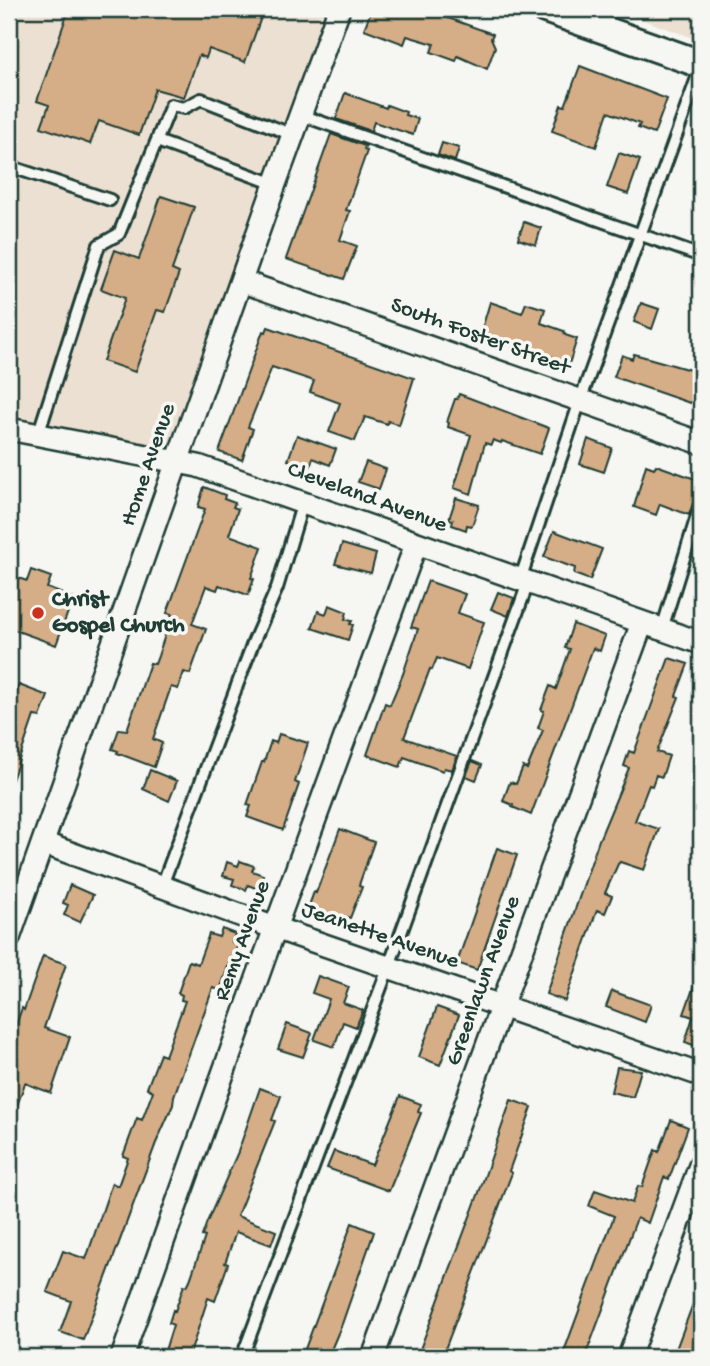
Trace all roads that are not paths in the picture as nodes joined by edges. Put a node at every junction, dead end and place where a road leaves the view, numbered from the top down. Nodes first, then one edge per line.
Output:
1 (339, 9) edge
2 (545, 9) edge
3 (701, 65) edge
4 (297, 125) junction
5 (157, 141) junction
6 (9, 166) edge
7 (275, 184) junction
8 (110, 200) dead end
9 (640, 235) junction
10 (701, 256) edge
11 (241, 281) junction
12 (580, 401) junction
13 (9, 429) edge
14 (37, 435) junction
15 (701, 443) edge
16 (178, 463) junction
17 (303, 502) junction
18 (701, 503) edge
19 (416, 544) junction
20 (524, 582) junction
21 (652, 626) junction
22 (701, 643) edge
23 (43, 843) junction
24 (161, 888) junction
25 (275, 928) junction
26 (9, 939) edge
27 (389, 967) junction
28 (503, 1005) junction
29 (701, 1075) edge
30 (701, 1163) edge
31 (122, 1357) edge
32 (242, 1357) edge
33 (373, 1357) edge
34 (629, 1357) edge

1 - 4 street, Home Avenue
2 - 3 street
3 - 9 lane
4 - 5 lane
4 - 7 street, Home Avenue
4 - 9 lane
5 - 7 lane
5 - 14 lane
6 - 8 lane
7 - 11 street, Home Avenue
9 - 10 lane
9 - 12 lane
11 - 12 street, South Foster Street
11 - 16 street, Home Avenue
12 - 15 street, South Foster Street
12 - 20 lane
13 - 14 street, Cleveland Avenue
14 - 16 street, Cleveland Avenue
16 - 17 street, Cleveland Avenue
16 - 23 street, Home Avenue
17 - 19 street, Cleveland Avenue
17 - 24 lane
18 - 21 lane
19 - 20 street, Cleveland Avenue
19 - 25 street, Remy Avenue
20 - 21 street, Cleveland Avenue
20 - 27 lane
21 - 22 street, Cleveland Avenue
21 - 28 street, Greenlawn Avenue
23 - 24 street, Jeanette Avenue
23 - 26 street, Home Avenue
24 - 25 street, Jeanette Avenue
25 - 27 street, Jeanette Avenue
25 - 31 street, Remy Avenue
27 - 28 street, Jeanette Avenue
27 - 32 lane
28 - 29 street, Jeanette Avenue
28 - 33 street, Greenlawn Avenue
30 - 34 street

